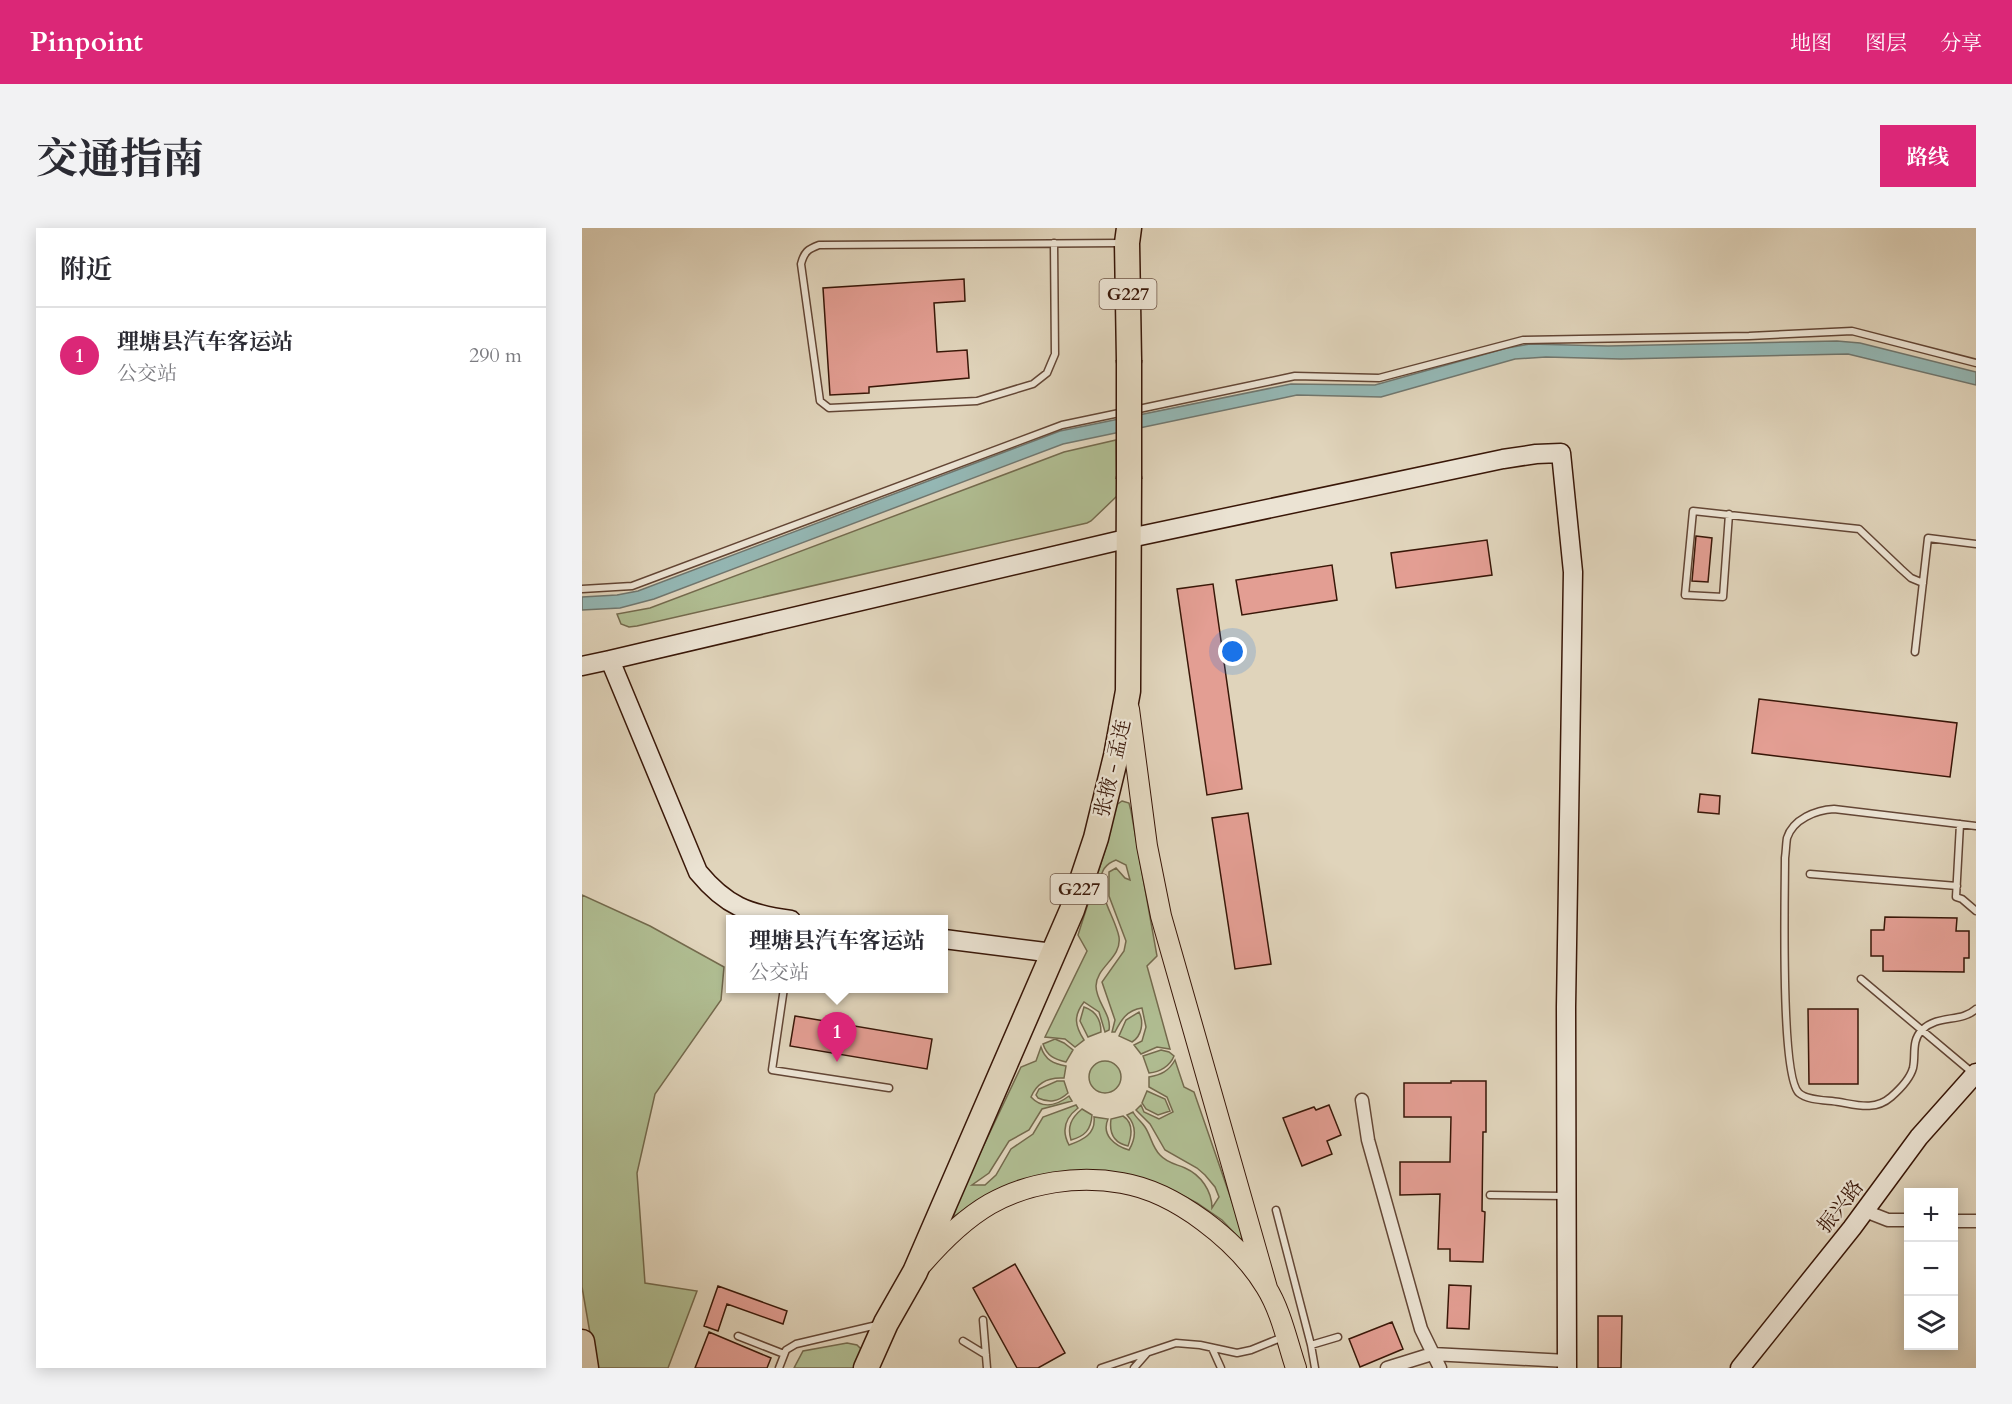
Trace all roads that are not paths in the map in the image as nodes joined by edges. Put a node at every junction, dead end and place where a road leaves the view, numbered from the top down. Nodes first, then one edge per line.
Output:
1 (1128, 235) edge
2 (1054, 243) junction
3 (1976, 363) edge
4 (1729, 514) junction
5 (1130, 538) junction
6 (1976, 544) edge
7 (1923, 583) junction
8 (582, 589) edge
9 (1915, 652) dead end
10 (610, 660) junction
11 (582, 666) edge
12 (1128, 691) junction
13 (1960, 824) junction
14 (1976, 826) edge
15 (1809, 874) dead end
16 (1957, 886) junction
17 (1976, 911) edge
18 (761, 915) edge
19 (948, 939) edge
20 (1053, 952) junction
21 (1861, 979) dead end
22 (783, 993) edge
23 (1976, 1009) edge
24 (1922, 1030) junction
25 (1975, 1074) edge
26 (889, 1088) dead end
27 (1362, 1100) dead end
28 (1490, 1194) dead end
29 (1566, 1196) junction
30 (1276, 1210) dead end
31 (1865, 1211) junction
32 (1904, 1220) edge
33 (1958, 1221) edge
34 (1976, 1221) edge
35 (915, 1272) junction
36 (1267, 1288) junction
37 (983, 1320) dead end
38 (886, 1323) junction
39 (738, 1336) dead end
40 (1286, 1336) junction
41 (1338, 1337) dead end
42 (963, 1341) dead end
43 (582, 1342) edge
44 (1311, 1345) junction
45 (1212, 1348) junction
46 (1147, 1353) junction
47 (784, 1354) junction
48 (1432, 1354) junction
49 (986, 1355) junction
50 (1494, 1358) junction
51 (1567, 1364) edge
52 (586, 1368) edge
53 (779, 1368) edge
54 (866, 1368) edge
55 (987, 1368) edge
56 (1101, 1368) edge
57 (1134, 1368) edge
58 (1221, 1368) edge
59 (1296, 1368) edge
60 (1315, 1368) edge
61 (1387, 1368) edge
62 (1440, 1368) edge
63 (1470, 1368) edge
64 (1740, 1368) edge

1 - 2 lane
1 - 5 highway, 张掖 - 孟连 / G227, bridge
2 - 2 lane
3 - 8 lane
4 - 4 lane
4 - 7 lane
5 - 10 street
5 - 12 highway, 张掖 - 孟连 / G227
5 - 29 street
6 - 7 lane
7 - 9 lane
10 - 11 street
10 - 18 street
12 - 20 highway, 张掖 - 孟连 / G227
12 - 36 main road
13 - 14 lane
13 - 16 lane
13 - 24 lane
15 - 16 lane
16 - 17 lane
19 - 20 street
20 - 35 highway, 张掖 - 孟连 / G227
21 - 24 lane
22 - 26 lane
23 - 24 lane
24 - 25 lane
25 - 31 street, 振兴路
27 - 48 street
28 - 29 lane
29 - 51 street
30 - 44 lane
31 - 32 street
31 - 64 street, 振兴路
33 - 34 street
35 - 36 main road
35 - 38 highway, G227
36 - 40 main road
37 - 49 lane
38 - 47 lane
38 - 54 highway, G227
39 - 47 lane
40 - 45 lane
40 - 59 main road
41 - 44 lane
42 - 49 lane
43 - 52 highway
44 - 60 lane
45 - 46 lane
45 - 58 lane
46 - 56 lane
46 - 57 lane
47 - 53 lane
48 - 50 street
48 - 61 street
48 - 62 street
49 - 55 lane
50 - 51 street
50 - 63 street

